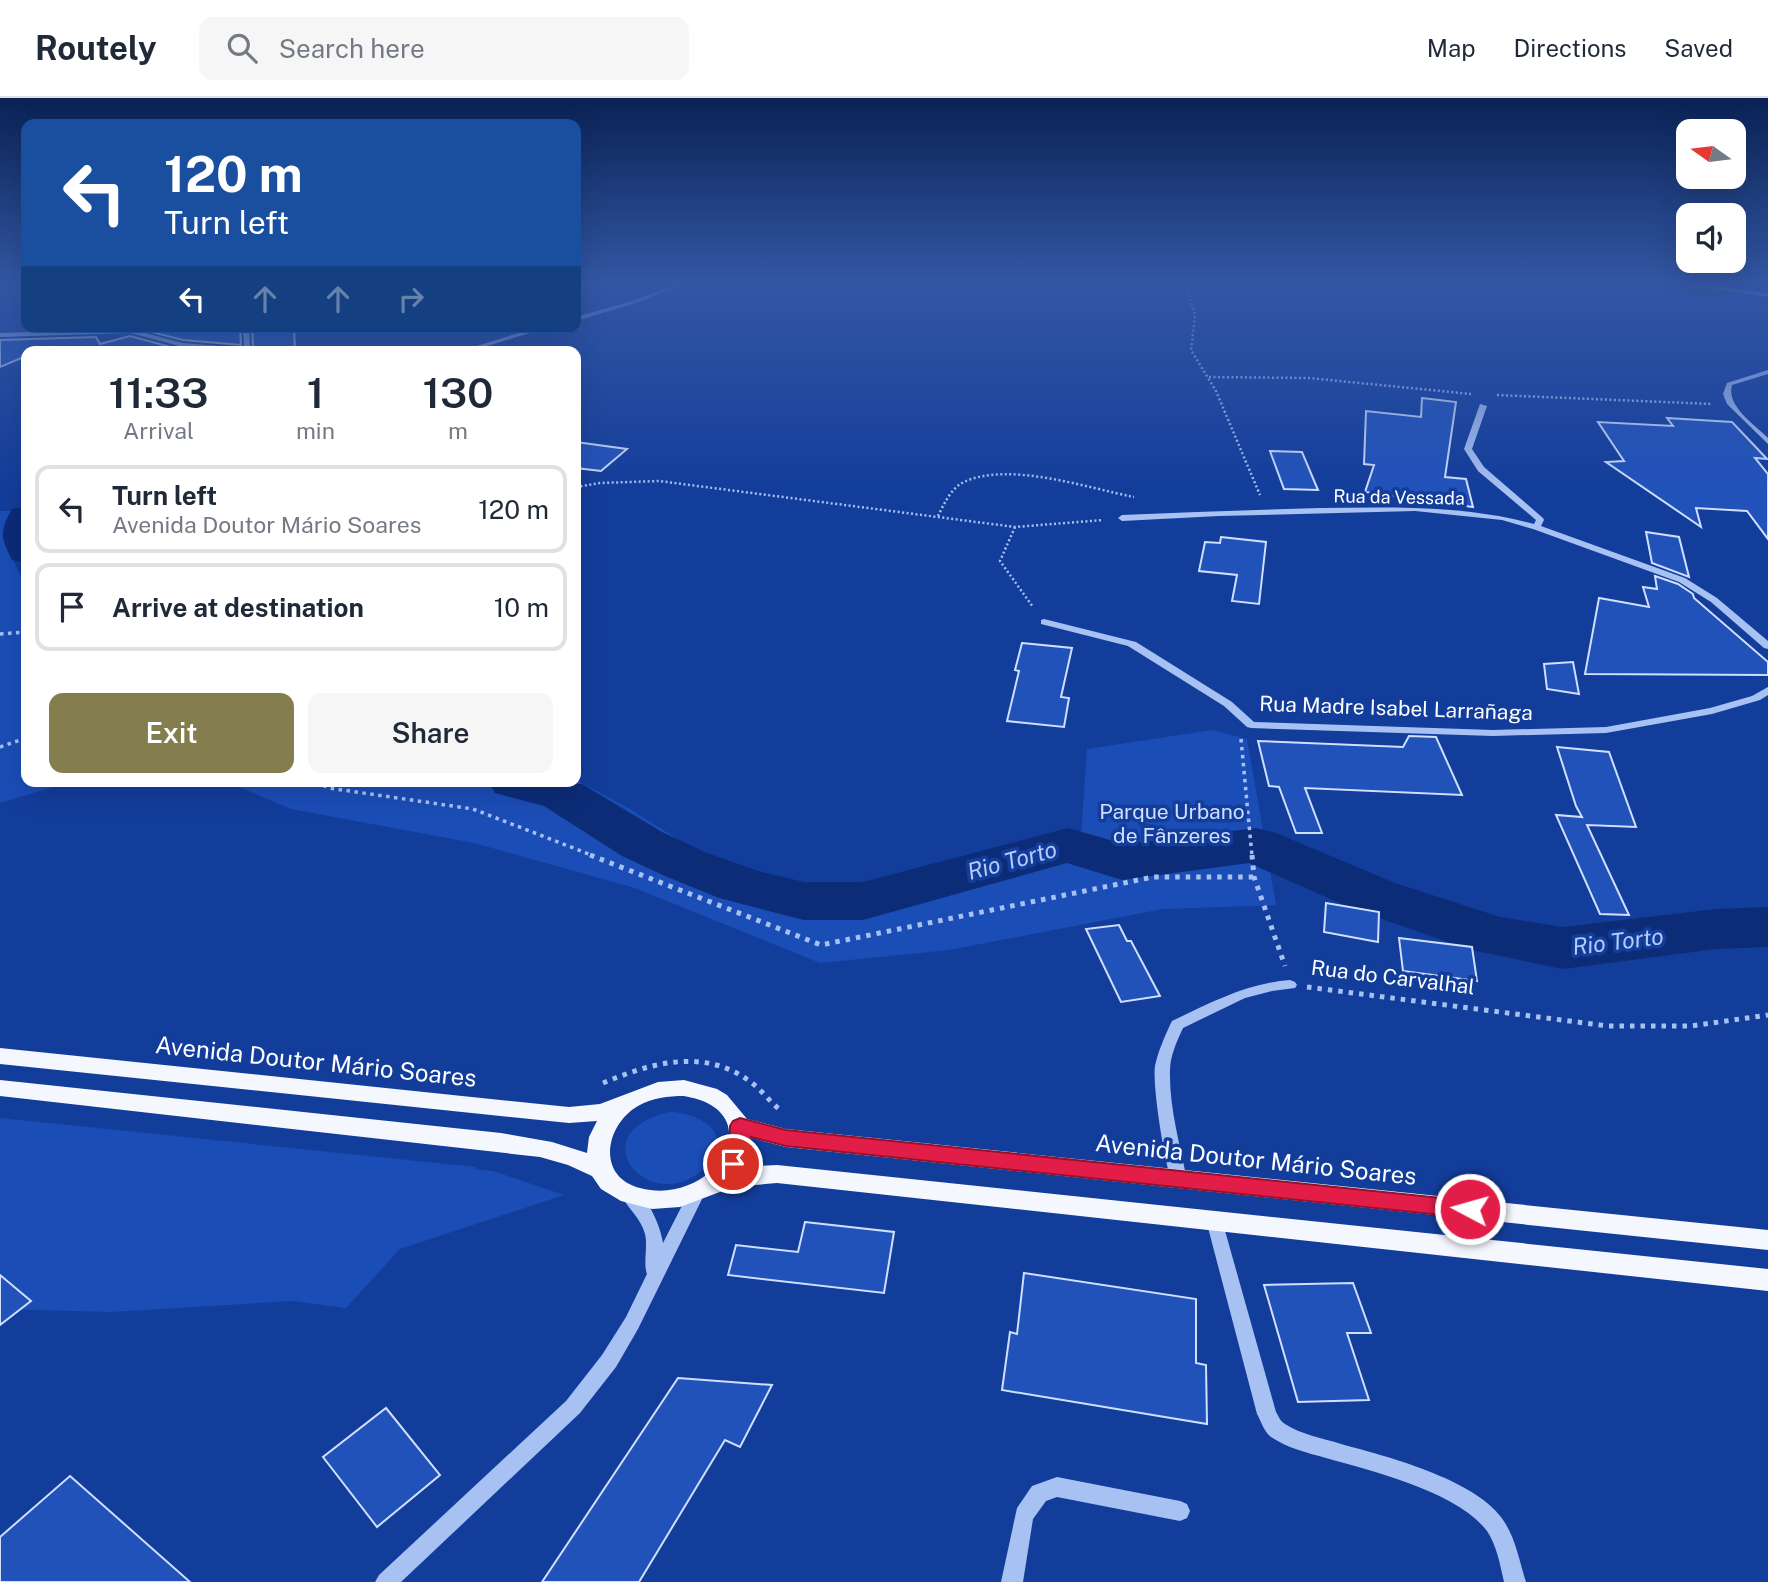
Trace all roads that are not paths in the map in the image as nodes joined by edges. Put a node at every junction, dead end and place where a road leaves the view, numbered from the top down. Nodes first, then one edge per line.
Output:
1 (1768, 372) edge
2 (1483, 406) dead end
3 (1759, 432) junction
4 (1768, 433) edge
5 (1768, 442) edge
6 (1122, 518) road end
7 (1536, 527) junction
8 (1044, 622) road end
9 (1768, 646) edge
10 (1768, 690) edge
11 (1290, 985) road end
12 (0, 1056) edge
13 (0, 1088) edge
14 (625, 1104) junction
15 (740, 1126) junction
16 (600, 1169) junction
17 (1179, 1180) junction
18 (707, 1187) junction
19 (628, 1195) junction
20 (1214, 1220) junction
21 (1768, 1240) edge
22 (1768, 1280) edge
23 (652, 1284) junction
24 (1180, 1511) dead end
25 (386, 1582) edge
26 (1012, 1582) edge
27 (1515, 1582) edge

1 - 3 street
2 - 7 street
3 - 4 street
3 - 5 street
6 - 7 street, Rua da Vessada
7 - 9 street, Rua da Vessada
8 - 10 street, Rua Madre Isabel Larrañaga
11 - 17 street, Rua do Carvalhal
12 - 14 main road, Avenida Doutor Mário Soares
13 - 16 main road
14 - 15 main road, Avenida Doutor Mário Soares
14 - 16 main road, Avenida Doutor Mário Soares
15 - 17 main road, Avenida Doutor Mário Soares
15 - 18 main road
16 - 19 main road
17 - 21 main road, Avenida Doutor Mário Soares
18 - 19 main road
18 - 20 main road
18 - 23 street
19 - 23 street
20 - 22 main road
20 - 27 street
23 - 25 street
24 - 26 street

